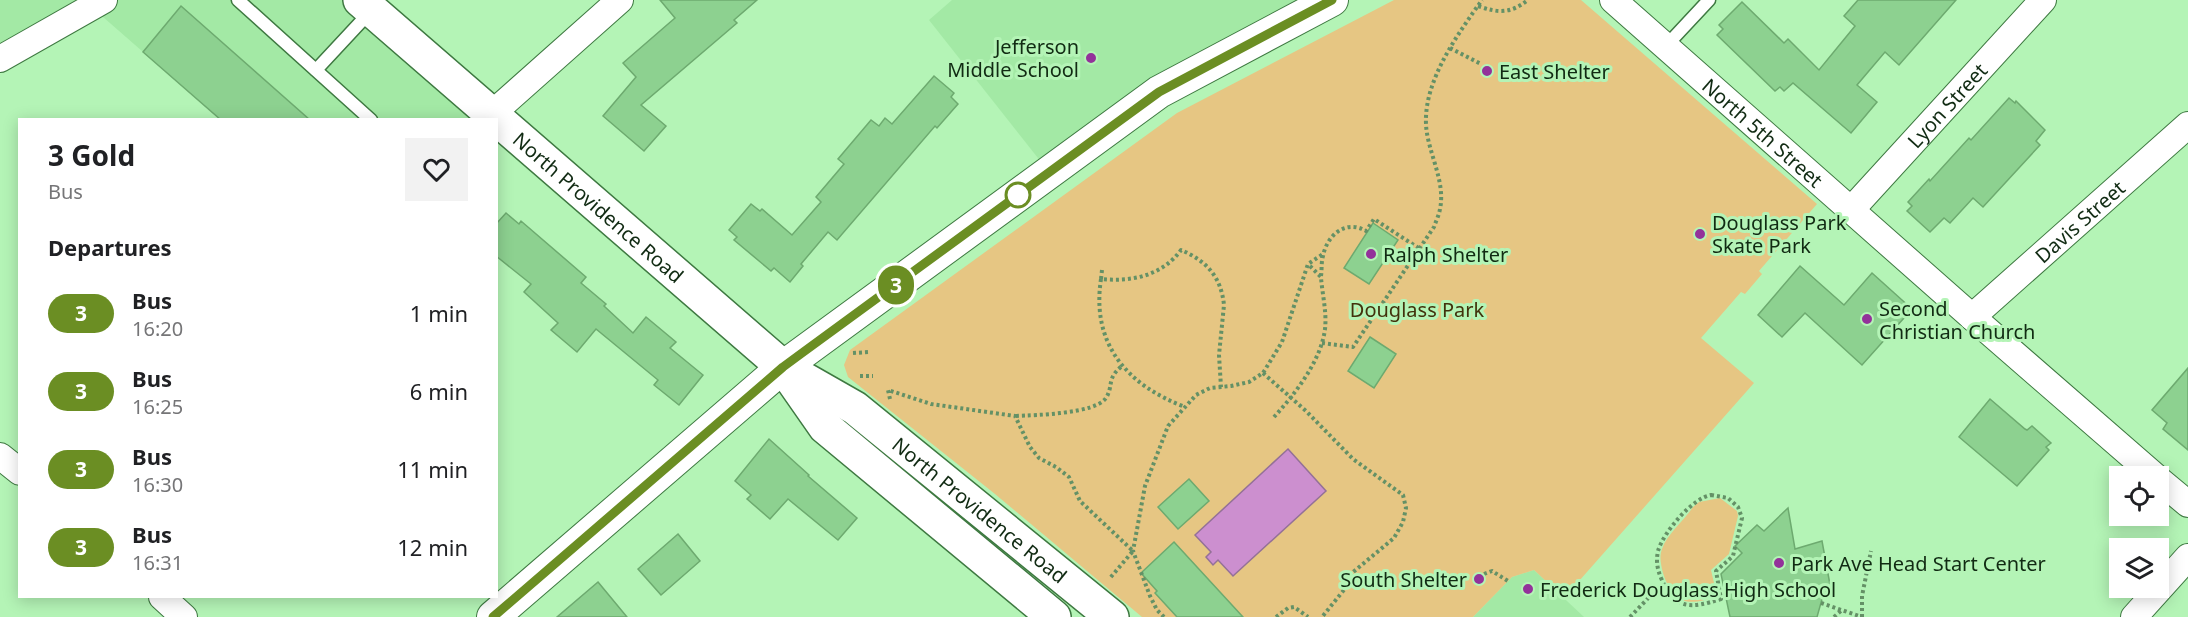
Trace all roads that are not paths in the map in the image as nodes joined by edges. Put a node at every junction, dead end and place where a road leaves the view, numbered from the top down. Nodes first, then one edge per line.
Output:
1 (104, 0) edge
2 (238, 0) edge
3 (620, 0) edge
4 (1332, 0) edge
5 (1613, 0) edge
6 (1709, 0) edge
7 (2043, 0) edge
8 (366, 5) edge
9 (1666, 46) junction
10 (0, 59) edge
11 (316, 70) junction
12 (489, 117) edge
13 (369, 118) edge
14 (498, 125) edge
15 (2188, 125) edge
16 (1851, 210) junction
17 (1972, 317) junction
18 (783, 367) junction
19 (0, 456) edge
20 (2143, 466) edge
21 (18, 470) edge
22 (2169, 488) edge
23 (2188, 504) edge
24 (2188, 557) edge
25 (163, 598) edge
26 (184, 617) edge
27 (493, 617) edge
28 (1054, 617) edge
29 (1112, 617) edge
30 (2134, 617) edge

1 - 10 street
2 - 11 lane
3 - 12 street
4 - 18 street
5 - 9 street, North 5th Street
6 - 9 lane
7 - 16 street, Lyon Street
8 - 11 lane
8 - 12 main road, North Providence Road
9 - 16 street, North 5th Street
11 - 13 lane
14 - 18 main road, North Providence Road
15 - 17 street, Davis Street
16 - 17 street, North 5th Street
17 - 20 street, North 5th Street
18 - 27 street
18 - 28 main road, North Providence Road
18 - 29 main road, North Providence Road
19 - 21 street
22 - 23 street, North 5th Street
24 - 30 street
25 - 26 street

